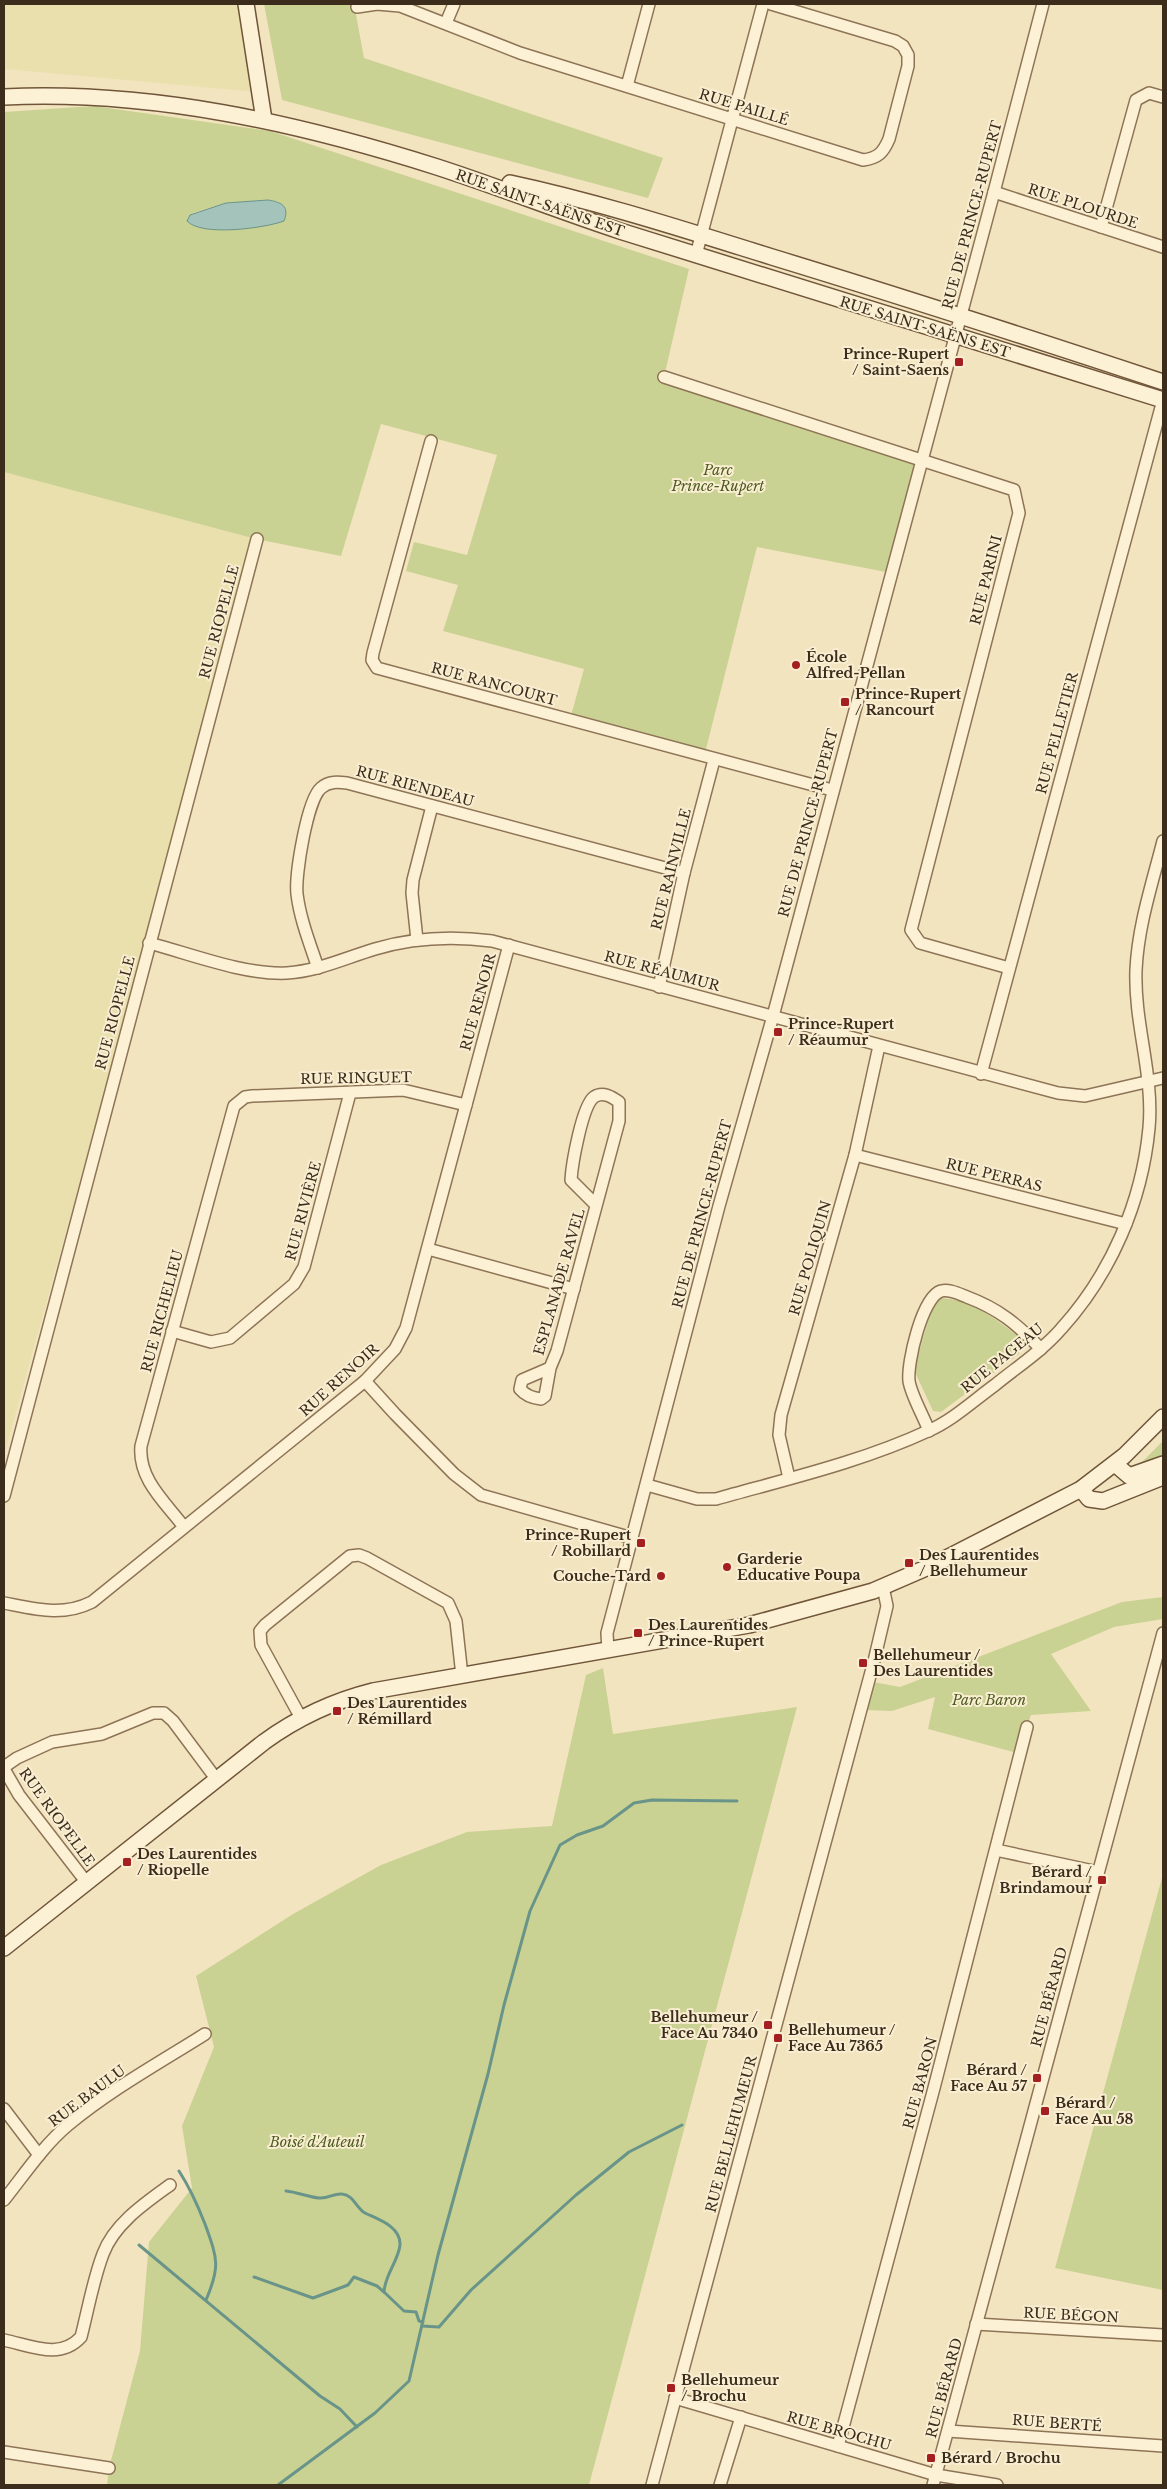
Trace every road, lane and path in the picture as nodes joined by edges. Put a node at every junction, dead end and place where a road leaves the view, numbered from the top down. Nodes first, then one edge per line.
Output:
1 (246, 4) edge
2 (454, 4) edge
3 (649, 4) edge
4 (762, 4) edge
5 (771, 4) edge
6 (1042, 4) edge
7 (357, 7) dead end
8 (446, 23) junction
9 (627, 86) junction
10 (4, 97) edge
11 (1163, 97) edge
12 (731, 119) junction
13 (264, 120) junction
14 (438, 168) junction
15 (994, 192) junction
16 (1101, 227) junction
17 (702, 235) junction
18 (1163, 247) edge
19 (696, 255) junction
20 (961, 314) junction
21 (955, 337) junction
22 (664, 377) dead end
23 (1163, 382) edge
24 (1163, 400) edge
25 (430, 441) dead end
26 (922, 460) junction
27 (256, 539) dead end
28 (714, 760) junction
29 (832, 790) junction
30 (432, 806) junction
31 (1163, 842) edge
32 (684, 873) junction
33 (417, 940) junction
34 (149, 943) junction
35 (509, 945) junction
36 (318, 968) junction
37 (1009, 968) junction
38 (659, 987) junction
39 (773, 1016) junction
40 (879, 1046) junction
41 (981, 1074) junction
42 (1163, 1078) edge
43 (1149, 1082) junction
44 (350, 1093) junction
45 (245, 1097) joint
46 (466, 1105) junction
47 (855, 1154) junction
48 (596, 1205) junction
49 (1126, 1224) junction
50 (428, 1249) junction
51 (574, 1289) junction
52 (172, 1332) junction
53 (1041, 1349) junction
54 (550, 1368) dead end
55 (365, 1381) junction
56 (1163, 1417) edge
57 (930, 1431) junction
58 (1115, 1464) junction
59 (1163, 1464) edge
60 (1163, 1477) edge
61 (789, 1478) junction
62 (647, 1484) junction
63 (1081, 1489) junction
64 (4, 1496) edge
65 (184, 1527) junction
66 (632, 1538) junction
67 (883, 1587) junction
68 (4, 1603) edge
69 (1163, 1633) edge
70 (608, 1651) junction
71 (462, 1676) junction
72 (301, 1718) junction
73 (1026, 1727) dead end
74 (4, 1768) edge
75 (217, 1780) junction
76 (996, 1850) junction
77 (1098, 1872) junction
78 (87, 1883) junction
79 (4, 1948) edge
80 (205, 2034) dead end
81 (4, 2109) edge
82 (39, 2155) junction
83 (170, 2185) dead end
84 (4, 2200) edge
85 (976, 2324) junction
86 (1163, 2335) edge
87 (4, 2340) edge
88 (676, 2398) junction
89 (741, 2417) junction
90 (948, 2431) junction
91 (838, 2446) junction
92 (1163, 2446) edge
93 (4, 2452) edge
94 (109, 2468) dead end
95 (934, 2480) edge
96 (652, 2485) edge
97 (720, 2485) edge
98 (996, 2485) edge

1 - 13 main road
2 - 8 street
3 - 9 street
4 - 12 street
5 - 12 street, RUE PAILLÉ
6 - 15 street, RUE DE PRINCE-RUPERT
7 - 8 street, RUE PAILLÉ
8 - 9 street, RUE PAILLÉ
9 - 12 street, RUE PAILLÉ
10 - 13 main road
11 - 16 street
12 - 17 street
13 - 14 main road
14 - 17 main road, RUE SAINT-SAËNS EST
14 - 19 main road, RUE SAINT-SAËNS EST
15 - 16 street, RUE PLOURDE
15 - 20 street, RUE DE PRINCE-RUPERT
16 - 18 street, RUE PLOURDE
17 - 19 street
17 - 20 main road, RUE SAINT-SAËNS EST
19 - 21 main road, RUE SAINT-SAËNS EST
20 - 21 street, RUE DE PRINCE-RUPERT
20 - 23 main road, RUE SAINT-SAËNS EST
21 - 24 main road, RUE SAINT-SAËNS EST
21 - 26 street, RUE DE PRINCE-RUPERT
22 - 26 street, RUE PARINI
24 - 37 street, RUE PELLETIER
25 - 28 street, RUE RANCOURT
26 - 29 street, RUE DE PRINCE-RUPERT
26 - 37 street, RUE PARINI
27 - 34 street, RUE RIOPELLE
28 - 29 street, RUE RANCOURT
28 - 32 street, RUE RAINVILLE
29 - 39 street, RUE DE PRINCE-RUPERT
30 - 32 street, RUE RIENDEAU
30 - 33 street
30 - 36 street, RUE RIENDEAU
31 - 43 street, RUE PAGEAU
32 - 38 street, RUE RAINVILLE
33 - 35 street, RUE RÉAUMUR
33 - 36 street, RUE RÉAUMUR
34 - 36 street, RUE RÉAUMUR
34 - 64 street, RUE RIOPELLE
35 - 38 street, RUE RÉAUMUR
35 - 46 street, RUE RENOIR
37 - 41 street, RUE PELLETIER
38 - 39 street, RUE RÉAUMUR
39 - 40 street, RUE RÉAUMUR
39 - 62 street, RUE DE PRINCE-RUPERT
40 - 41 street, RUE RÉAUMUR
40 - 47 street, RUE POLIQUIN
41 - 43 street, RUE RÉAUMUR
42 - 43 street, RUE RÉAUMUR
43 - 49 street, RUE PAGEAU
44 - 45 street, RUE RINGUET
44 - 46 street, RUE RINGUET
44 - 52 street, RUE RIVIÈRE
45 - 52 street, RUE RICHELIEU
46 - 50 street, RUE RENOIR
47 - 49 street, RUE PERRAS
47 - 61 street, RUE POLIQUIN
48 - 48 street, ESPLANADE RAVEL
48 - 51 street, ESPLANADE RAVEL
49 - 53 street, RUE PAGEAU
50 - 51 street
50 - 55 street, RUE RENOIR
51 - 54 street, ESPLANADE RAVEL
52 - 65 street, RUE RICHELIEU
53 - 57 street, RUE PAGEAU
53 - 57 street
55 - 65 street, RUE RENOIR
55 - 66 street
56 - 58 main road
57 - 61 street, RUE PAGEAU
58 - 59 main road
58 - 63 main road
60 - 63 main road
61 - 62 street, RUE PAGEAU
62 - 66 street, RUE DE PRINCE-RUPERT
63 - 67 main road
65 - 68 street, RUE RENOIR
66 - 70 street, RUE DE PRINCE-RUPERT
67 - 70 main road
67 - 88 street, RUE BELLEHUMEUR
69 - 77 street, RUE BÉRARD
70 - 71 main road
71 - 72 main road
71 - 72 street
72 - 75 main road
73 - 76 street, RUE BARON
74 - 75 street
74 - 78 street, RUE RIOPELLE
75 - 78 main road
76 - 77 street
76 - 91 street, RUE BARON
77 - 85 street, RUE BÉRARD
78 - 79 main road
80 - 82 street, RUE BAULU
81 - 82 street
82 - 84 street, RUE BAULU
83 - 87 street
85 - 86 street, RUE BÉGON
85 - 90 street, RUE BÉRARD
88 - 89 street, RUE BROCHU
88 - 96 street, RUE BELLEHUMEUR
89 - 91 street, RUE BROCHU
89 - 97 street
90 - 92 street, RUE BERTÉ
90 - 95 street, RUE BÉRARD
91 - 95 street, RUE BROCHU
93 - 94 street
95 - 98 street, RUE BROCHU

